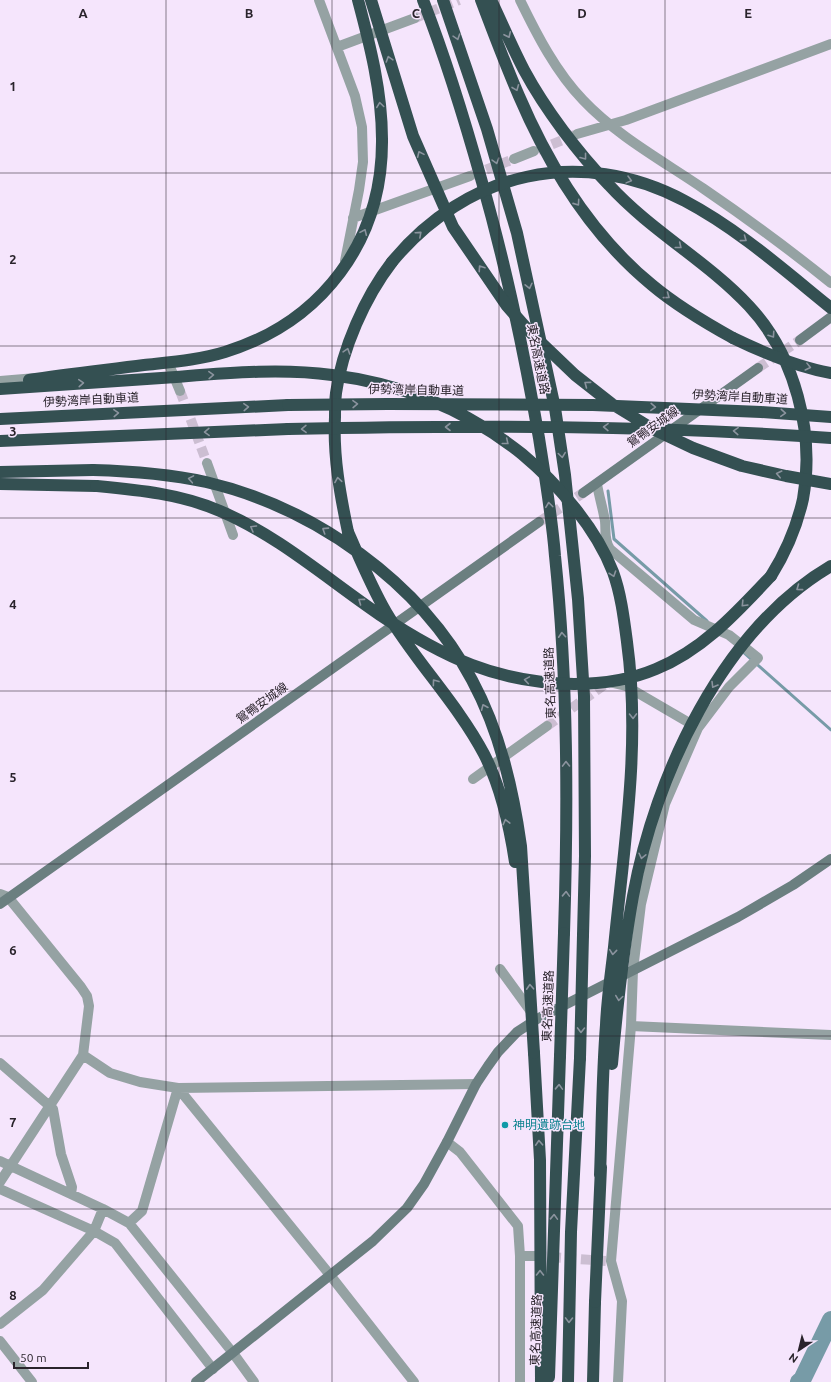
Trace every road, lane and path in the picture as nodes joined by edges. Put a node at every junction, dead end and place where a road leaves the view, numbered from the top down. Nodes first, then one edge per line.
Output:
1 (319, 0) edge
2 (358, 0) edge
3 (371, 0) edge
4 (424, 0) edge
5 (443, 0) edge
6 (481, 0) edge
7 (491, 0) edge
8 (520, 0) edge
9 (415, 18) tunnel mouth
10 (831, 44) edge
11 (337, 47) junction
12 (608, 125) junction
13 (577, 134) tunnel mouth
14 (534, 151) tunnel mouth
15 (514, 159) tunnel mouth
16 (470, 176) tunnel mouth
17 (353, 218) junction
18 (831, 283) edge
19 (831, 308) edge
20 (831, 317) edge
21 (800, 340) tunnel mouth
22 (170, 367) junction
23 (758, 368) tunnel mouth
24 (831, 373) edge
25 (0, 381) edge
26 (0, 384) edge
27 (0, 389) edge
28 (180, 391) tunnel mouth
29 (831, 417) edge
30 (0, 419) edge
31 (831, 438) edge
32 (0, 441) edge
33 (207, 463) tunnel mouth
34 (0, 472) edge
35 (0, 484) edge
36 (597, 484) junction
37 (831, 484) edge
38 (583, 493) tunnel mouth
39 (539, 522) tunnel mouth
40 (233, 535) dead end
41 (831, 566) edge
42 (613, 683) dead end
43 (547, 726) tunnel mouth
44 (698, 728) junction
45 (473, 779) dead end
46 (831, 859) edge
47 (3, 898) edge
48 (526, 929) junction
49 (500, 969) dead end
50 (632, 970) junction
51 (537, 1019) junction
52 (631, 1026) junction
53 (831, 1035) edge
54 (83, 1055) junction
55 (0, 1063) edge
56 (476, 1084) junction
57 (178, 1088) junction
58 (49, 1106) junction
59 (447, 1142) junction
60 (0, 1161) edge
61 (10, 1168) junction
62 (600, 1175) junction
63 (0, 1182) edge
64 (0, 1188) edge
65 (71, 1194) junction
66 (103, 1209) junction
67 (129, 1223) junction
68 (94, 1231) junction
69 (520, 1256) junction
70 (536, 1256) tunnel mouth
71 (330, 1275) junction
72 (0, 1324) edge
73 (0, 1341) edge
74 (231, 1354) junction
75 (214, 1367) junction
76 (32, 1382) edge
77 (196, 1382) edge
78 (254, 1382) edge
79 (414, 1382) edge
80 (520, 1382) edge
81 (541, 1382) edge
82 (549, 1382) edge
83 (568, 1382) edge
84 (593, 1382) edge
85 (618, 1382) edge

1 - 11 street
26 -> 2 highway, bridge
37 -> 3 highway, bridge
82 -> 4 highway, 東名高速道路, bridge
5 -> 83 highway, 東名高速道路, bridge
6 -> 24 highway, bridge
7 -> 35 highway, bridge
8 - 12 street
9 - 11 street
10 - 12 street
11 - 17 street
12 - 13 street
12 - 18 street
14 - 15 street
16 - 17 street
17 - 22 street
48 -> 19 highway, bridge
20 - 21 main road
22 - 25 street
22 - 28 street
23 - 36 main road, 鴛鴨安城線
27 -> 62 highway, bridge
30 -> 29 highway, 伊勢湾岸自動車道, bridge
31 -> 32 highway, bridge
33 - 40 street
48 -> 34 highway, bridge
36 - 38 main road, 鴛鴨安城線
36 - 44 street
39 - 47 main road, 鴛鴨安城線
41 -> 62 highway, bridge
42 - 44 street
43 - 45 street
44 - 50 street
46 - 50 main road
47 - 54 street
81 -> 48 highway, bridge
49 - 51 street
50 - 51 main road
50 - 52 street
51 - 56 main road
52 - 53 street
52 - 85 street
54 - 57 street
54 - 58 street
55 - 58 street
56 - 57 street
56 - 59 main road
57 - 67 street
57 - 71 street
58 - 61 street
58 - 65 street
59 - 69 street
59 - 71 main road
60 - 61 street
61 - 63 street
61 - 65 street
62 - 84 highway, bridge
64 - 68 street
65 - 66 street
66 - 67 street
66 - 68 street
67 - 74 street
68 - 72 street
68 - 75 street
69 - 70 street
69 - 80 street
71 - 74 main road
71 - 79 street
73 - 76 street
74 - 75 main road
74 - 78 street
75 - 77 main road

